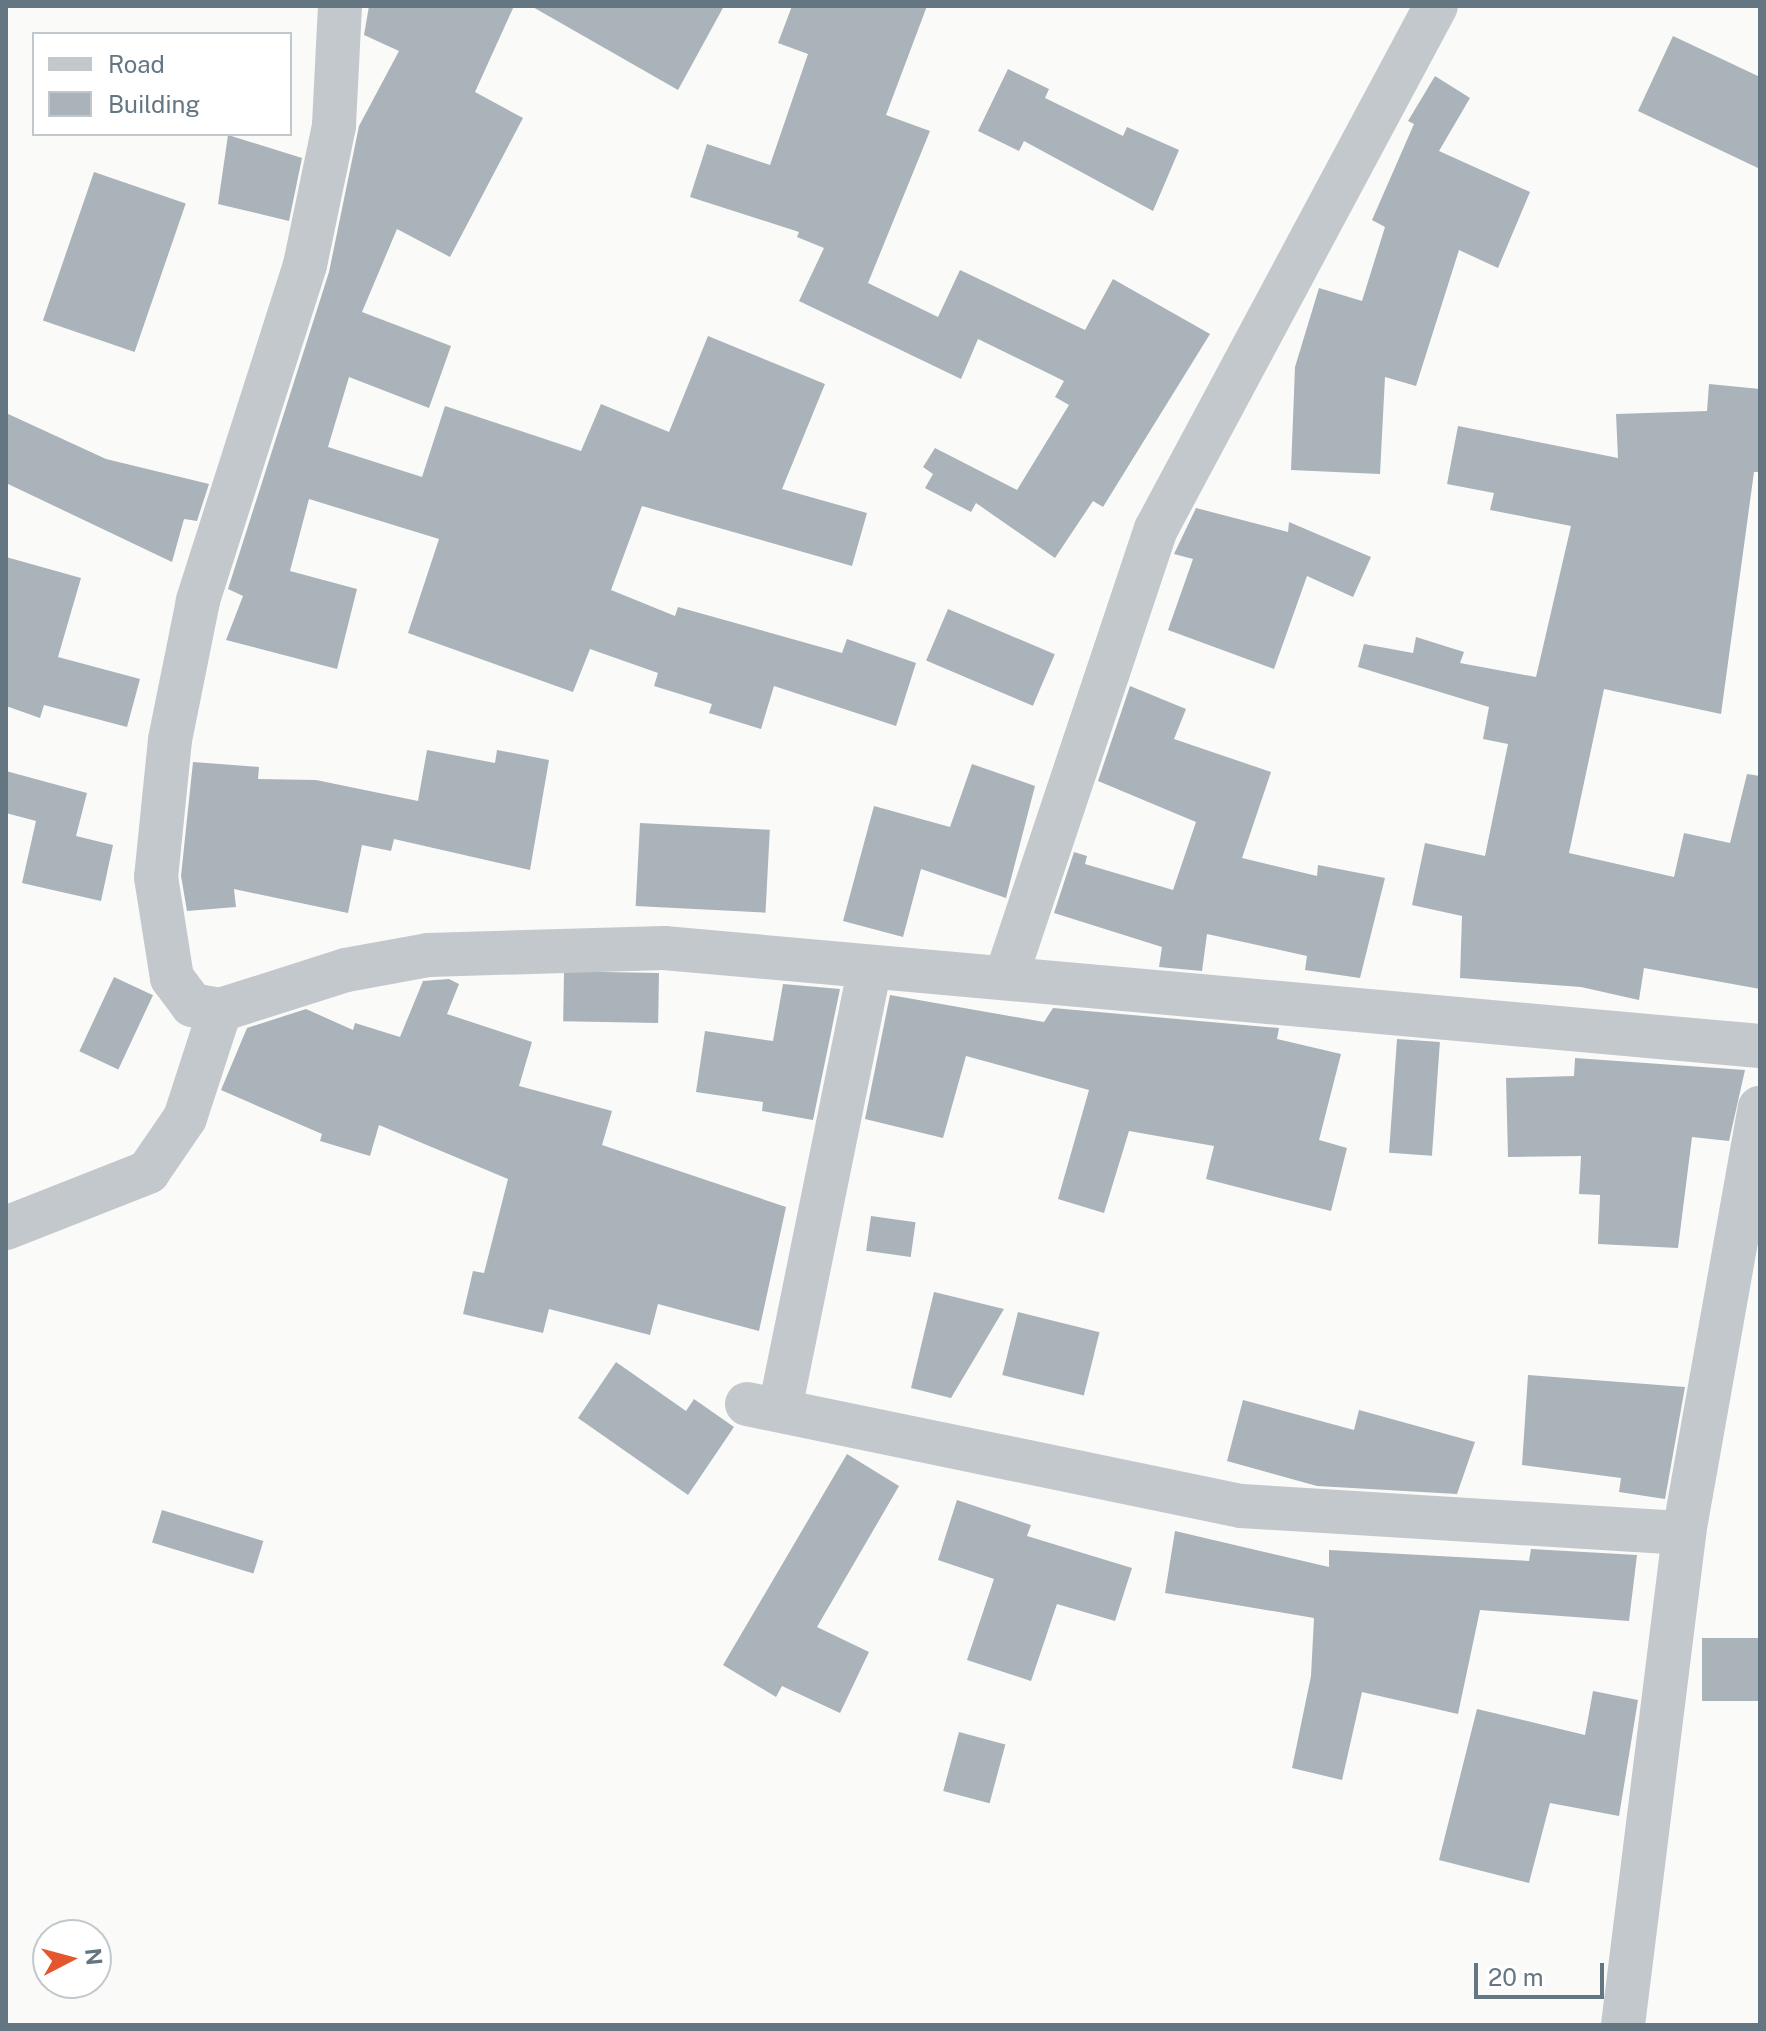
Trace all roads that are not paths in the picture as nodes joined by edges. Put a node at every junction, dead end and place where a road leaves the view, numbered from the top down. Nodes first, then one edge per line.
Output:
1 (340, 6) edge
2 (1436, 6) edge
3 (870, 968) junction
4 (1007, 974) junction
5 (220, 1010) junction
6 (1760, 1046) edge
7 (1760, 1108) edge
8 (6, 1228) edge
9 (1684, 1533) junction
10 (1623, 2025) edge

1 - 5 street
2 - 4 street
3 - 4 street
3 - 5 street
3 - 9 street
4 - 6 street
5 - 8 street
7 - 9 street
9 - 10 street

